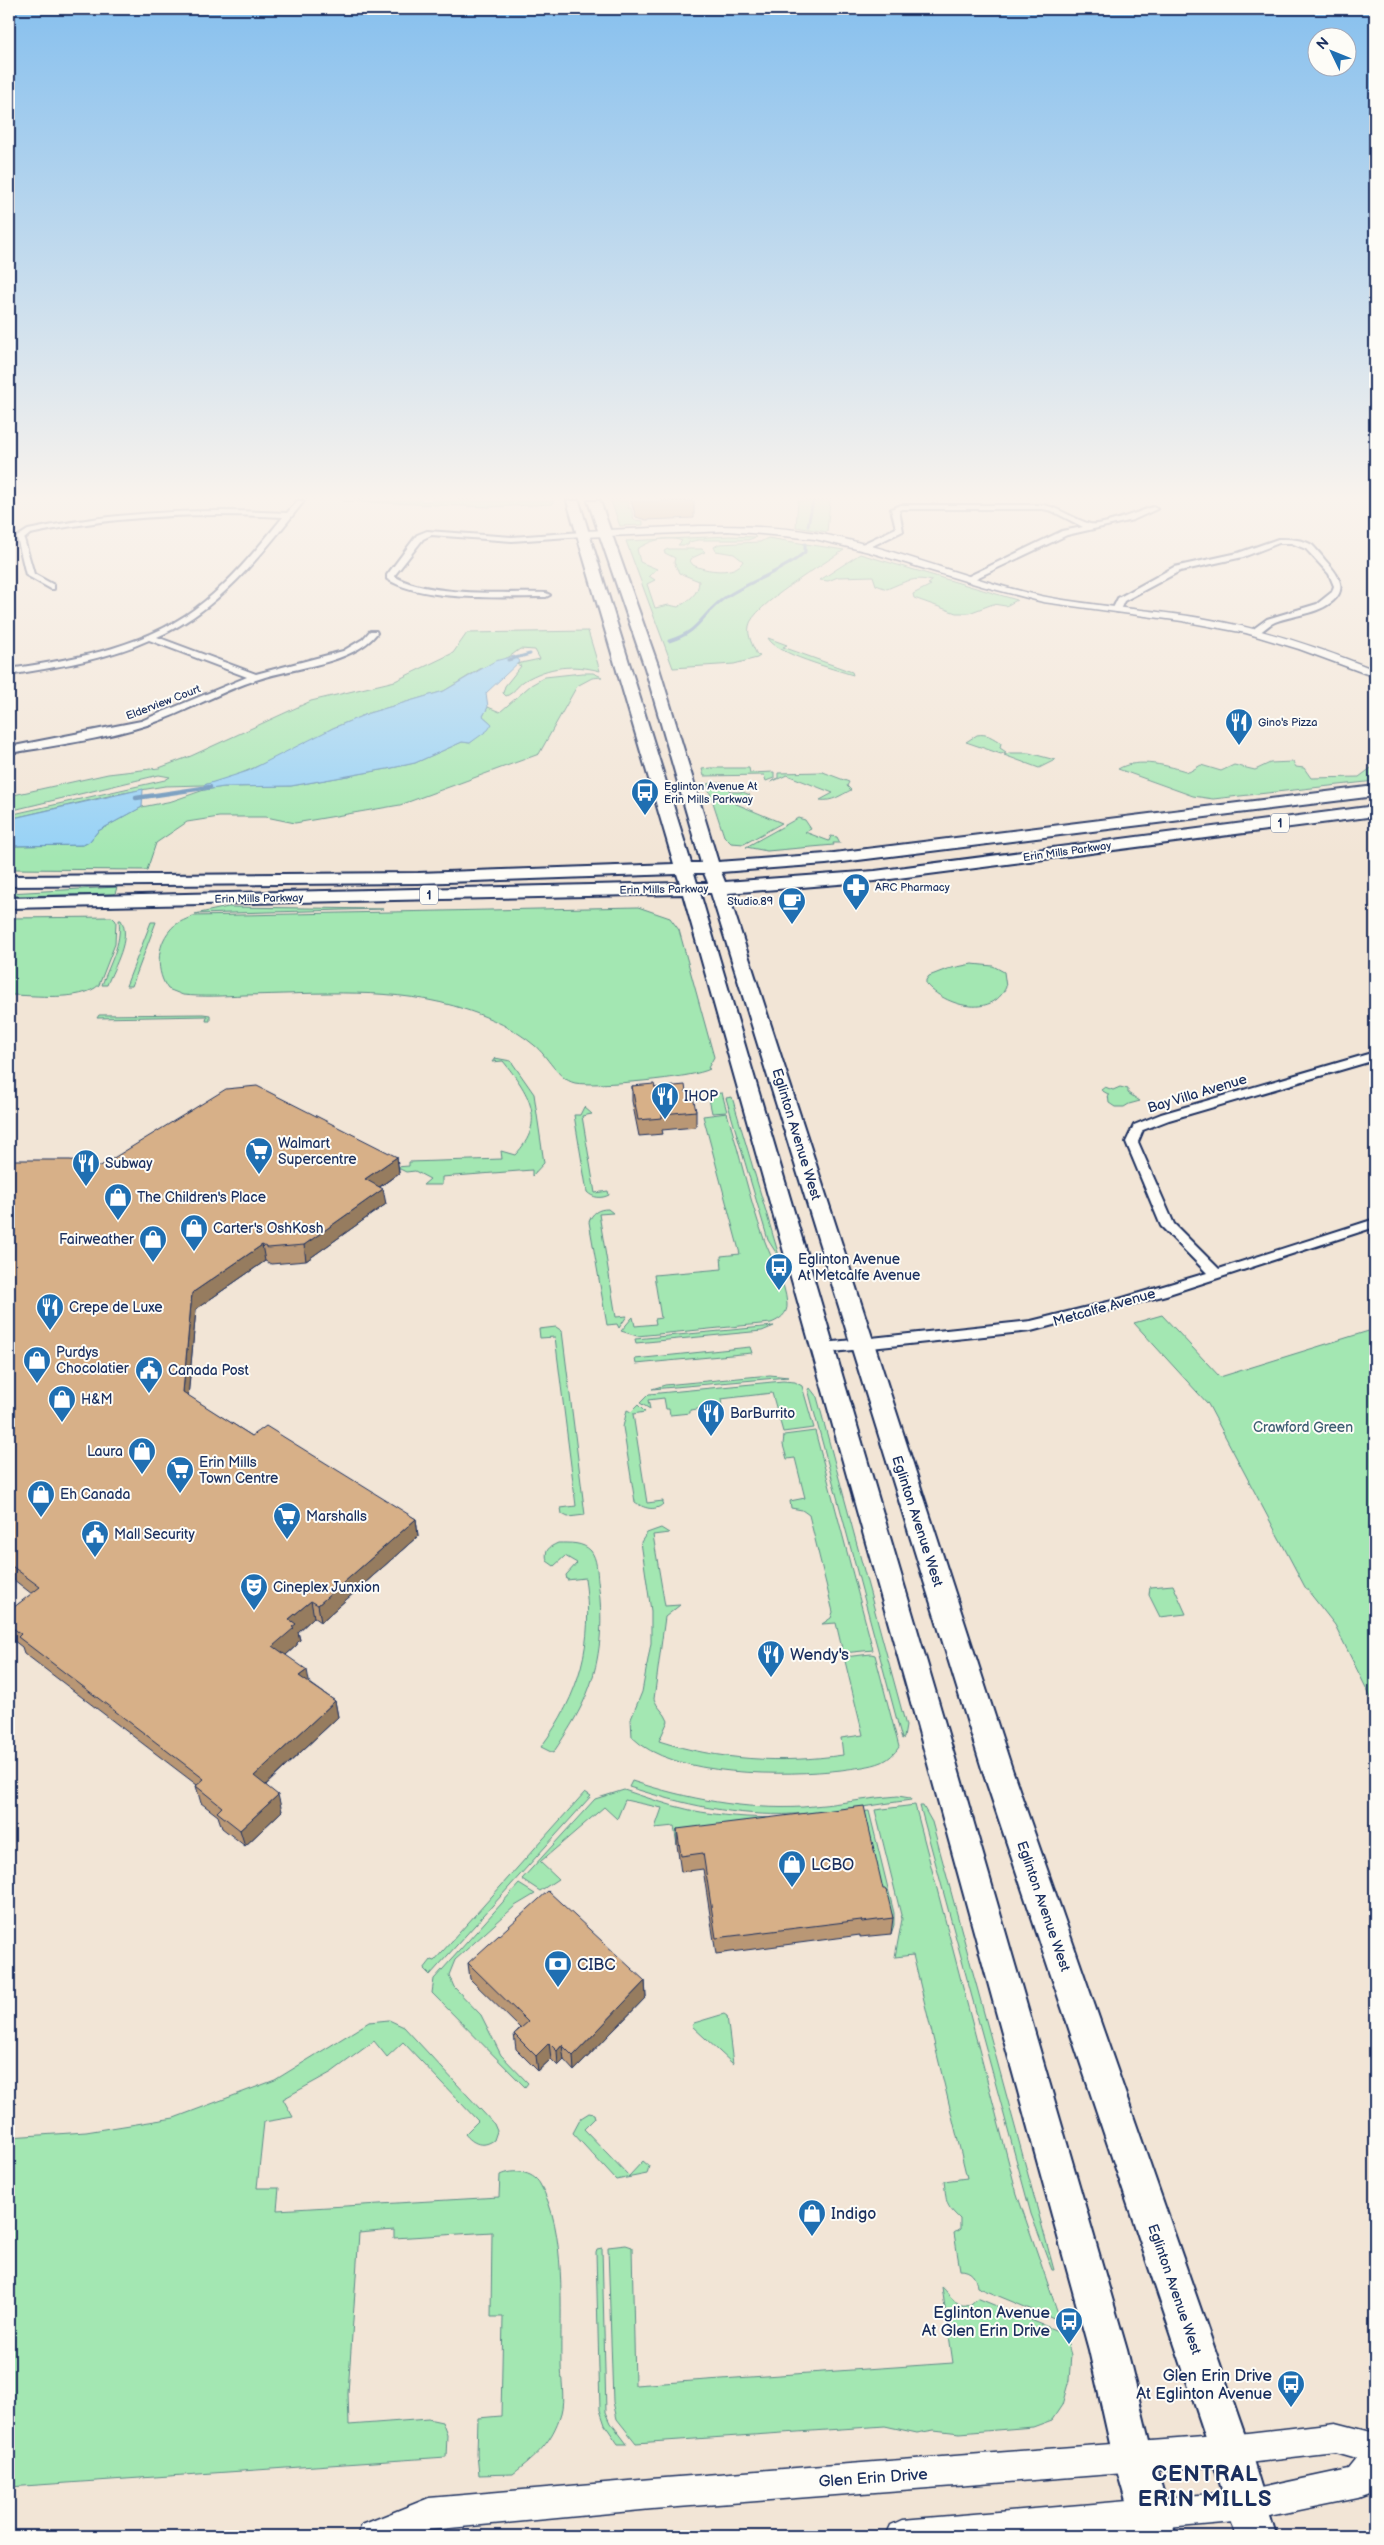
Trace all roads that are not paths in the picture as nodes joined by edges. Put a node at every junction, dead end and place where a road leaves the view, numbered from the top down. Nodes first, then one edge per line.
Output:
1 (184, 620) edge
2 (608, 620) edge
3 (635, 620) edge
4 (1194, 620) edge
5 (1275, 620) edge
6 (1255, 632) junction
7 (373, 633) dead end
8 (148, 637) junction
9 (9, 672) edge
10 (1375, 674) edge
11 (255, 677) junction
12 (9, 750) edge
13 (1375, 792) edge
14 (1375, 811) edge
15 (711, 867) junction
16 (682, 868) junction
17 (9, 881) edge
18 (718, 888) junction
19 (688, 889) junction
20 (9, 903) edge
21 (1375, 1056) edge
22 (1375, 1223) edge
23 (1216, 1274) junction
24 (861, 1344) junction
25 (824, 1348) junction
26 (1375, 2448) edge
27 (1230, 2450) junction
28 (1133, 2457) junction
29 (1375, 2460) edge
30 (1251, 2521) edge
31 (1153, 2525) edge
32 (372, 2536) edge
33 (902, 2536) edge

1 - 8 street
2 - 16 main road
3 - 15 main road, Eglinton Avenue West
4 - 6 street
5 - 6 street
6 - 10 street
7 - 11 street, Elderview Court
8 - 9 street
8 - 11 street
11 - 12 street, Elderview Court
13 - 15 main road, Erin Mills Parkway / 1
14 - 18 main road, Erin Mills Parkway / 1
15 - 16 main road, Erin Mills Parkway / 1
15 - 18 main road, Eglinton Avenue West
16 - 17 main road, Erin Mills Parkway / 1
16 - 19 main road
18 - 19 main road, Erin Mills Parkway / 1
18 - 24 main road, Eglinton Avenue West
19 - 20 main road, Erin Mills Parkway / 1
19 - 25 main road
21 - 23 street, Bay Villa Avenue
22 - 23 street, Metcalfe Avenue
23 - 24 street, Metcalfe Avenue
24 - 25 street, Metcalfe Avenue
24 - 27 main road, Eglinton Avenue West
25 - 28 main road
26 - 27 street, Glen Erin Drive
27 - 28 street, Glen Erin Drive
27 - 30 main road, Eglinton Avenue West
28 - 31 main road
28 - 32 street, Glen Erin Drive
29 - 30 street
30 - 31 street
31 - 33 street

